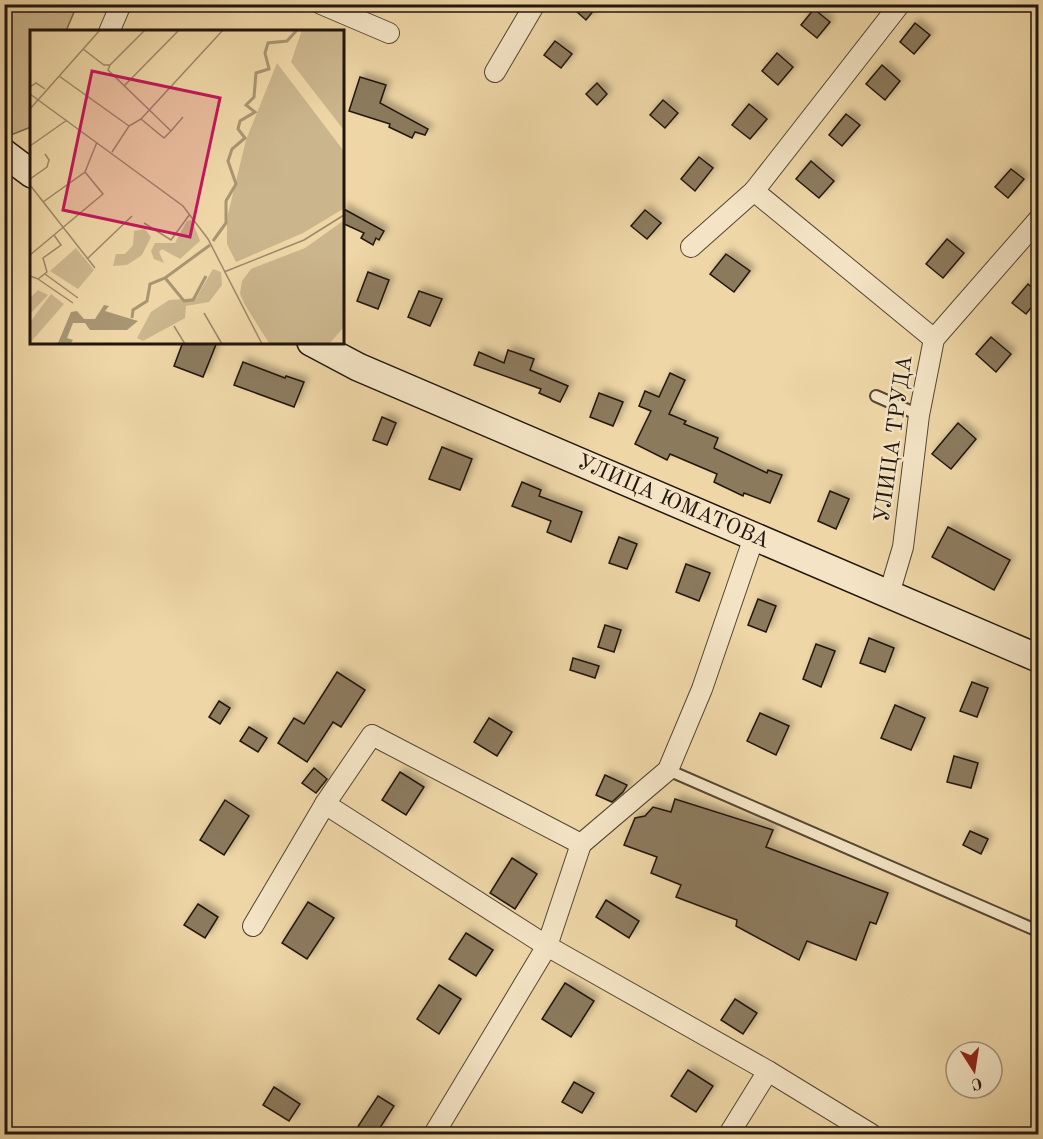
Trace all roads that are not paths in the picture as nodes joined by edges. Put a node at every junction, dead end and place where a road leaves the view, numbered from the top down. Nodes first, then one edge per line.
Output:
1 (122, 4) edge
2 (321, 4) edge
3 (535, 4) edge
4 (900, 4) edge
5 (110, 30) edge
6 (389, 33) dead end
7 (495, 72) dead end
8 (4, 153) edge
9 (30, 172) edge
10 (754, 191) junction
11 (1038, 220) edge
12 (691, 247) dead end
13 (934, 339) junction
14 (315, 344) edge
15 (876, 396) dead end
16 (919, 415) junction
17 (754, 537) junction
18 (889, 594) junction
19 (1038, 658) edge
20 (668, 770) junction
21 (325, 804) junction
22 (581, 844) junction
23 (254, 926) dead end
24 (1038, 931) edge
25 (547, 946) junction
26 (768, 1071) junction
27 (434, 1134) edge
28 (729, 1134) edge
29 (871, 1134) edge

1 - 5 street
2 - 6 street
3 - 7 street
4 - 10 street
8 - 9 main road
10 - 12 street
10 - 13 street
11 - 13 street, УЛИЦА ТРУДА
13 - 16 street, УЛИЦА ТРУДА
14 - 17 main road, УЛИЦА ЮМАТОВА
15 - 16 lane
16 - 18 street, УЛИЦА ТРУДА
17 - 18 main road, УЛИЦА ЮМАТОВА
17 - 20 street
18 - 19 main road, УЛИЦА ЮМАТОВА
20 - 22 street
20 - 24 lane
21 - 22 street
21 - 23 street
21 - 25 street
22 - 25 street
25 - 26 street
25 - 27 street
26 - 28 street
26 - 29 street

